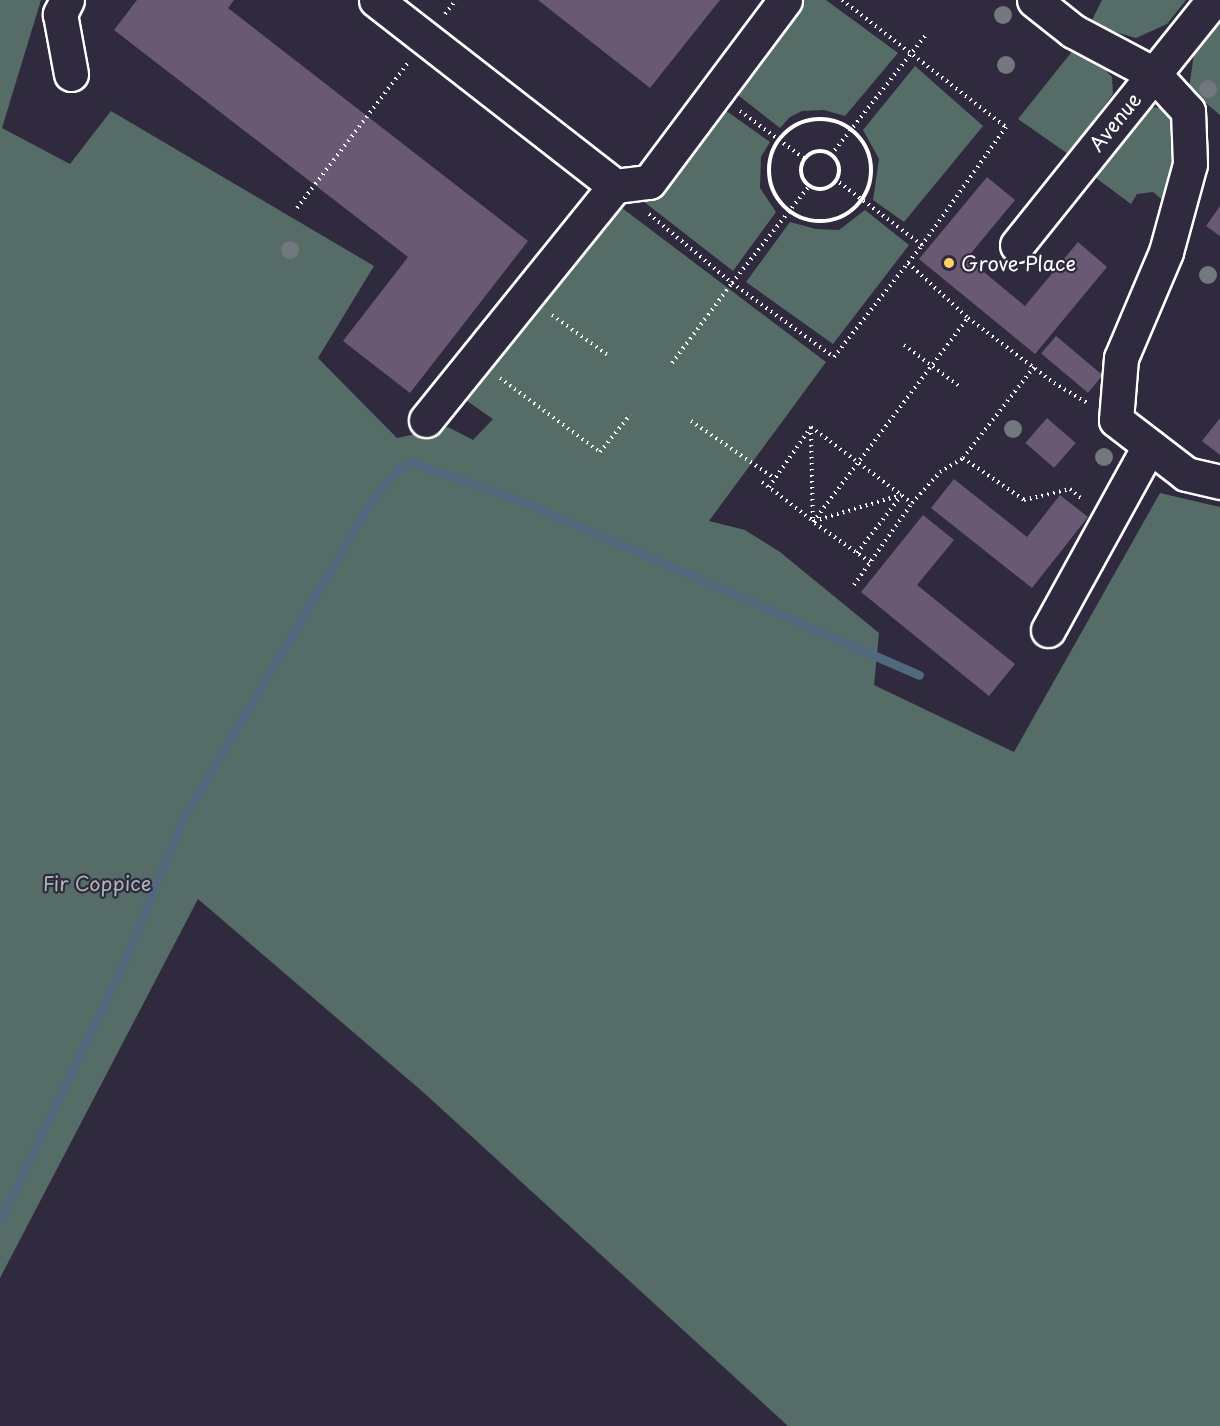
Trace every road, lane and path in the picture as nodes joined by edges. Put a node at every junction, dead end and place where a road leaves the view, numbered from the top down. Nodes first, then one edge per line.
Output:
1 (67, 0) edge
2 (376, 0) edge
3 (456, 0) edge
4 (785, 0) edge
5 (842, 0) edge
6 (1034, 0) edge
7 (1213, 0) edge
8 (924, 36) dead end
9 (428, 40) junction
10 (911, 52) junction
11 (71, 74) dead end
12 (1154, 74) junction
13 (716, 93) junction
14 (850, 130) junction
15 (779, 140) junction
16 (831, 155) junction
17 (805, 159) junction
18 (836, 180) junction
19 (810, 185) junction
20 (615, 186) junction
21 (861, 200) junction
22 (297, 208) dead end
23 (789, 211) junction
24 (922, 245) junction
25 (1017, 245) dead end
26 (908, 263) junction
27 (732, 283) junction
28 (968, 318) junction
29 (569, 326) dead end
30 (904, 345) dead end
31 (609, 356) dead end
32 (475, 359) junction
33 (672, 363) dead end
34 (932, 366) junction
35 (1034, 367) junction
36 (960, 386) dead end
37 (630, 415) dead end
38 (426, 420) dead end
39 (1116, 420) junction
40 (691, 421) dead end
41 (811, 427) junction
42 (1149, 446) junction
43 (963, 458) junction
44 (857, 464) junction
45 (774, 478) junction
46 (1220, 482) edge
47 (762, 483) dead end
48 (769, 487) junction
49 (902, 495) junction
50 (912, 503) junction
51 (1107, 521) junction
52 (813, 522) junction
53 (857, 553) junction
54 (870, 562) junction
55 (854, 585) dead end
56 (1048, 630) dead end

1 - 11 lane
2 - 9 lane
3 - 9 path
4 - 13 lane
5 - 10 path
6 - 12 lane
7 - 12 lane, Avenue
8 - 10 path
9 - 20 lane
9 - 22 path
10 - 14 path
10 - 24 path
12 - 25 lane, Avenue
12 - 39 lane
13 - 15 path
13 - 20 lane
14 - 15 path
14 - 16 path
14 - 21 path
15 - 17 path
15 - 23 path
16 - 17 path
16 - 18 path
17 - 19 path
18 - 19 path
18 - 21 path
19 - 23 path
20 - 27 path
20 - 32 lane
21 - 23 path
21 - 24 path
23 - 27 path
24 - 26 path
26 - 27 path
26 - 28 path
27 - 33 path
28 - 34 path
28 - 35 path
29 - 31 path
30 - 34 path
32 - 37 path
32 - 38 lane
34 - 36 path
34 - 44 path
35 - 39 path
35 - 43 path
39 - 42 lane
40 - 45 path
41 - 44 path
41 - 45 path
41 - 52 path
42 - 46 lane
42 - 51 lane
43 - 50 path
43 - 51 path
44 - 49 path
44 - 52 path
45 - 48 path
47 - 48 path
48 - 52 path
49 - 50 path
49 - 52 path
49 - 53 path
50 - 54 path
51 - 56 lane
52 - 53 path
53 - 54 path
54 - 55 path

